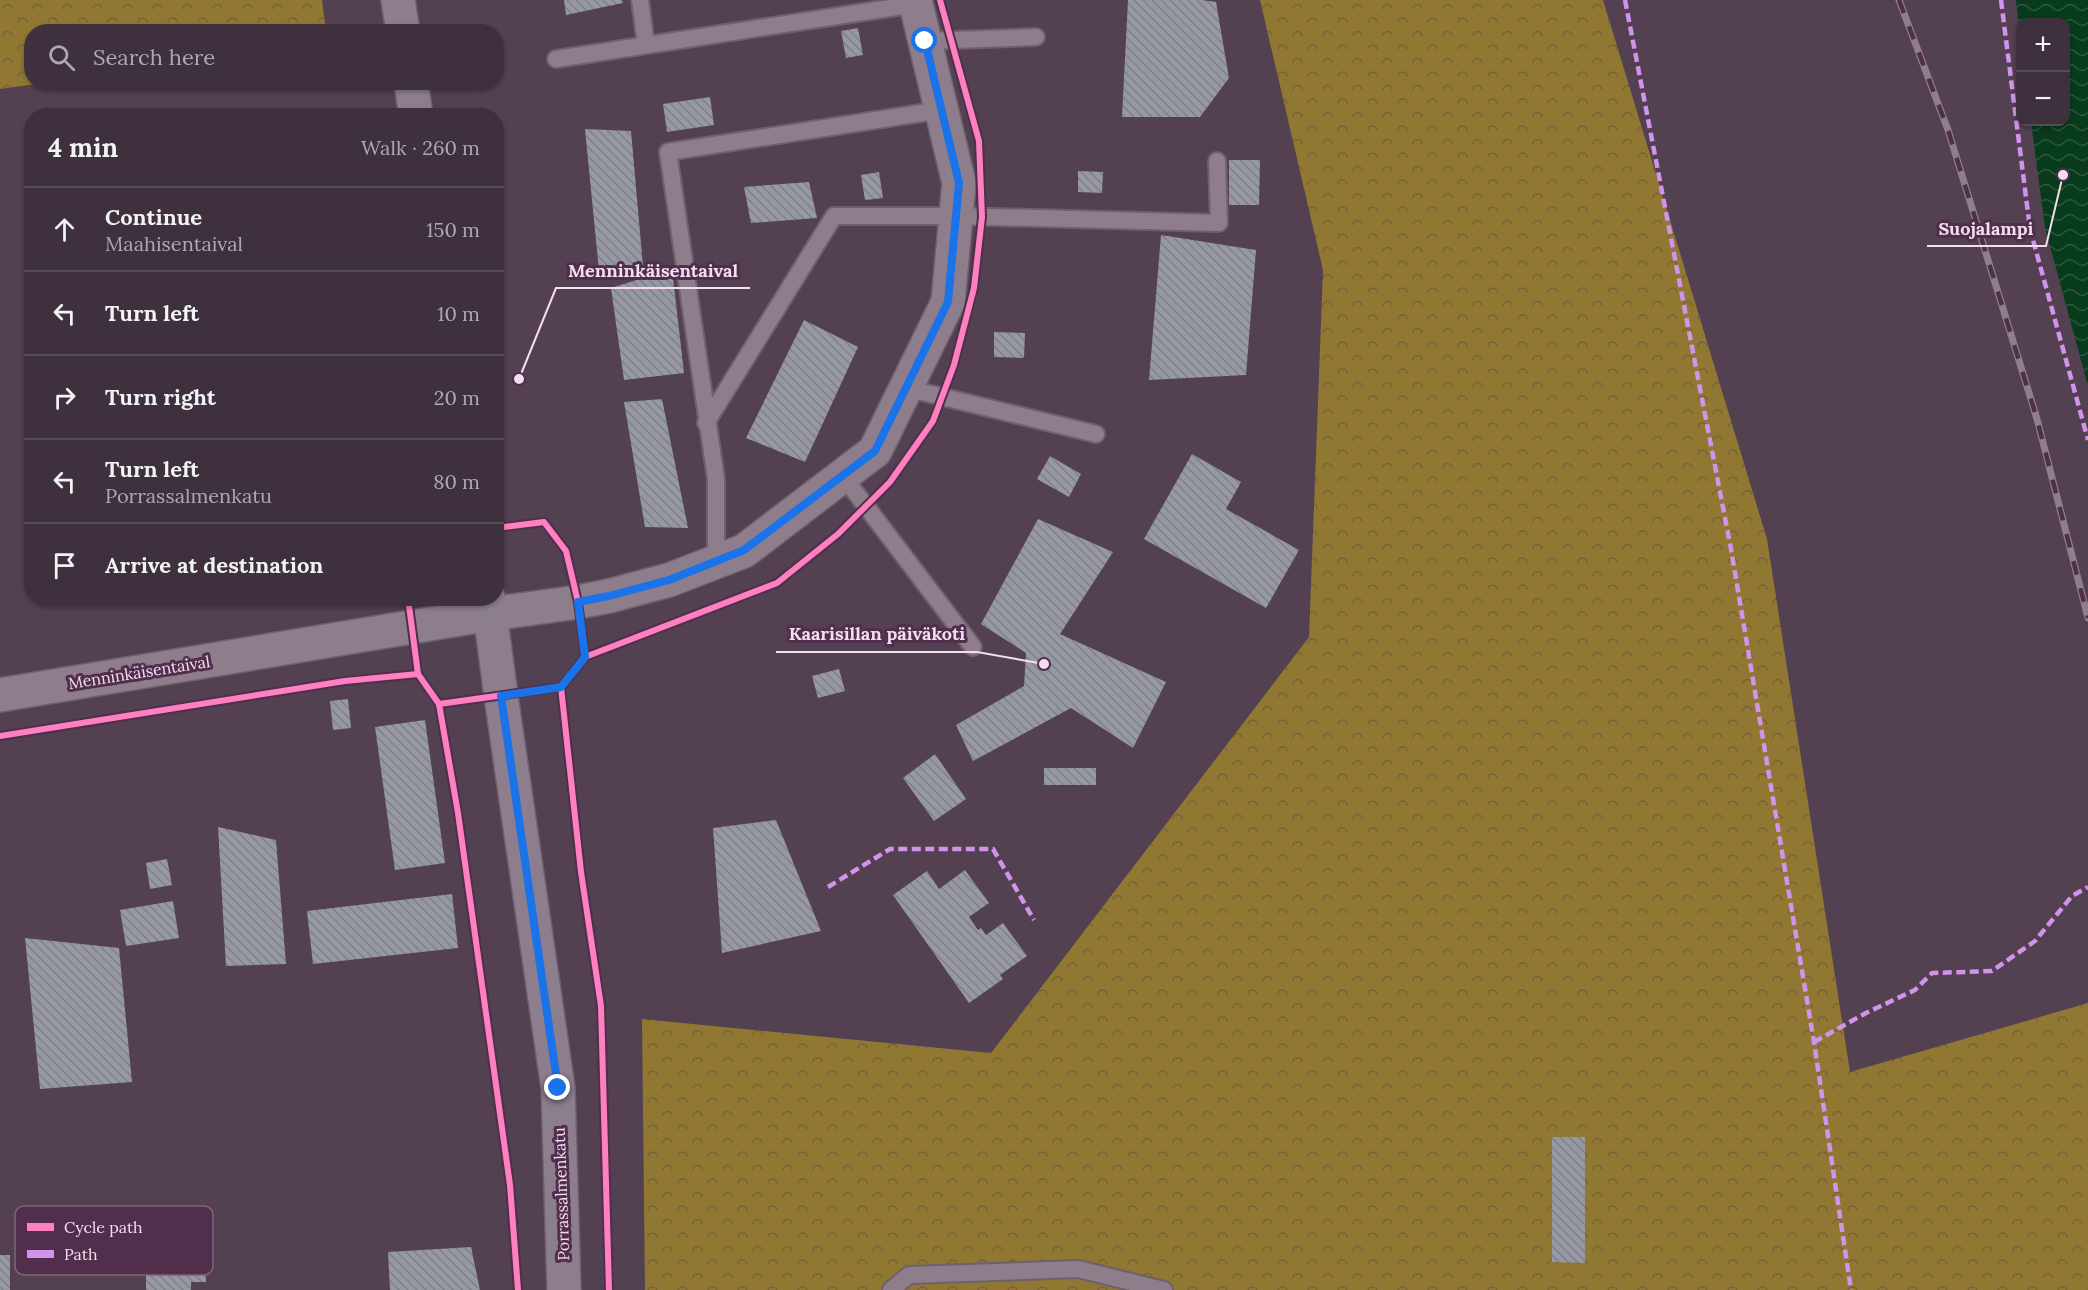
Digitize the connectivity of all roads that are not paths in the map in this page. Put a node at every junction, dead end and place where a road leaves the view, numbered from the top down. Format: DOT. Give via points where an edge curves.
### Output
graph roads {
  1 [pos="398,0"];
  2 [pos="640,0"];
  3 [pos="916,2"];
  4 [pos="842,8"];
  5 [pos="402,24"];
  6 [pos="1036,37"];
  7 [pos="925,41"];
  8 [pos="646,45"];
  9 [pos="556,59"];
  10 [pos="412,90"];
  11 [pos="415,108"];
  12 [pos="942,110"];
  13 [pos="1217,161"];
  14 [pos="956,216"];
  15 [pos="906,388"];
  16 [pos="706,423"];
  17 [pos="1096,434"];
  18 [pos="843,476"];
  19 [pos="716,562"];
  20 [pos="504,605"];
  21 [pos="489,606"];
  22 [pos="973,647"];
  23 [pos="0,695"];
  24 [pos="564,1290"];
  25 [pos="891,1290"];
  26 [pos="1164,1290"];
  1 -- 5 [label="street"];
  2 -- 8 [label="lane"];
  3 -- 4 [label="lane"];
  3 -- 7 [label="street, Menninkäisentaival"];
  4 -- 8 [label="lane"];
  6 -- 7 [label="lane"];
  7 -- 12 [label="street, Menninkäisentaival"];
  8 -- 9 [label="lane"];
  10 -- 11 [label="street"];
  12 -- 14 [label="street, Menninkäisentaival" via="959,183"];
  12 -- 16 [label="lane" via="669,152"];
  13 -- 14 [label="lane" via="1219,223"];
  14 -- 15 [label="street, Menninkäisentaival" via="948,302"];
  14 -- 16 [label="lane" via="834,216"];
  15 -- 17 [label="lane"];
  15 -- 18 [label="street, Menninkäisentaival" via="875,451"];
  16 -- 19 [label="lane" via="716,479"];
  18 -- 19 [label="street, Menninkäisentaival" via="744,550"];
  18 -- 22 [label="lane"];
  19 -- 20 [label="street, Menninkäisentaival" via="609,596"];
  21 -- 23 [label="street, Menninkäisentaival"];
  21 -- 24 [label="street, Porrassalmenkatu" via="558,1088"];
  25 -- 26 [label="lane" via="909,1275 1078,1269"];
}
